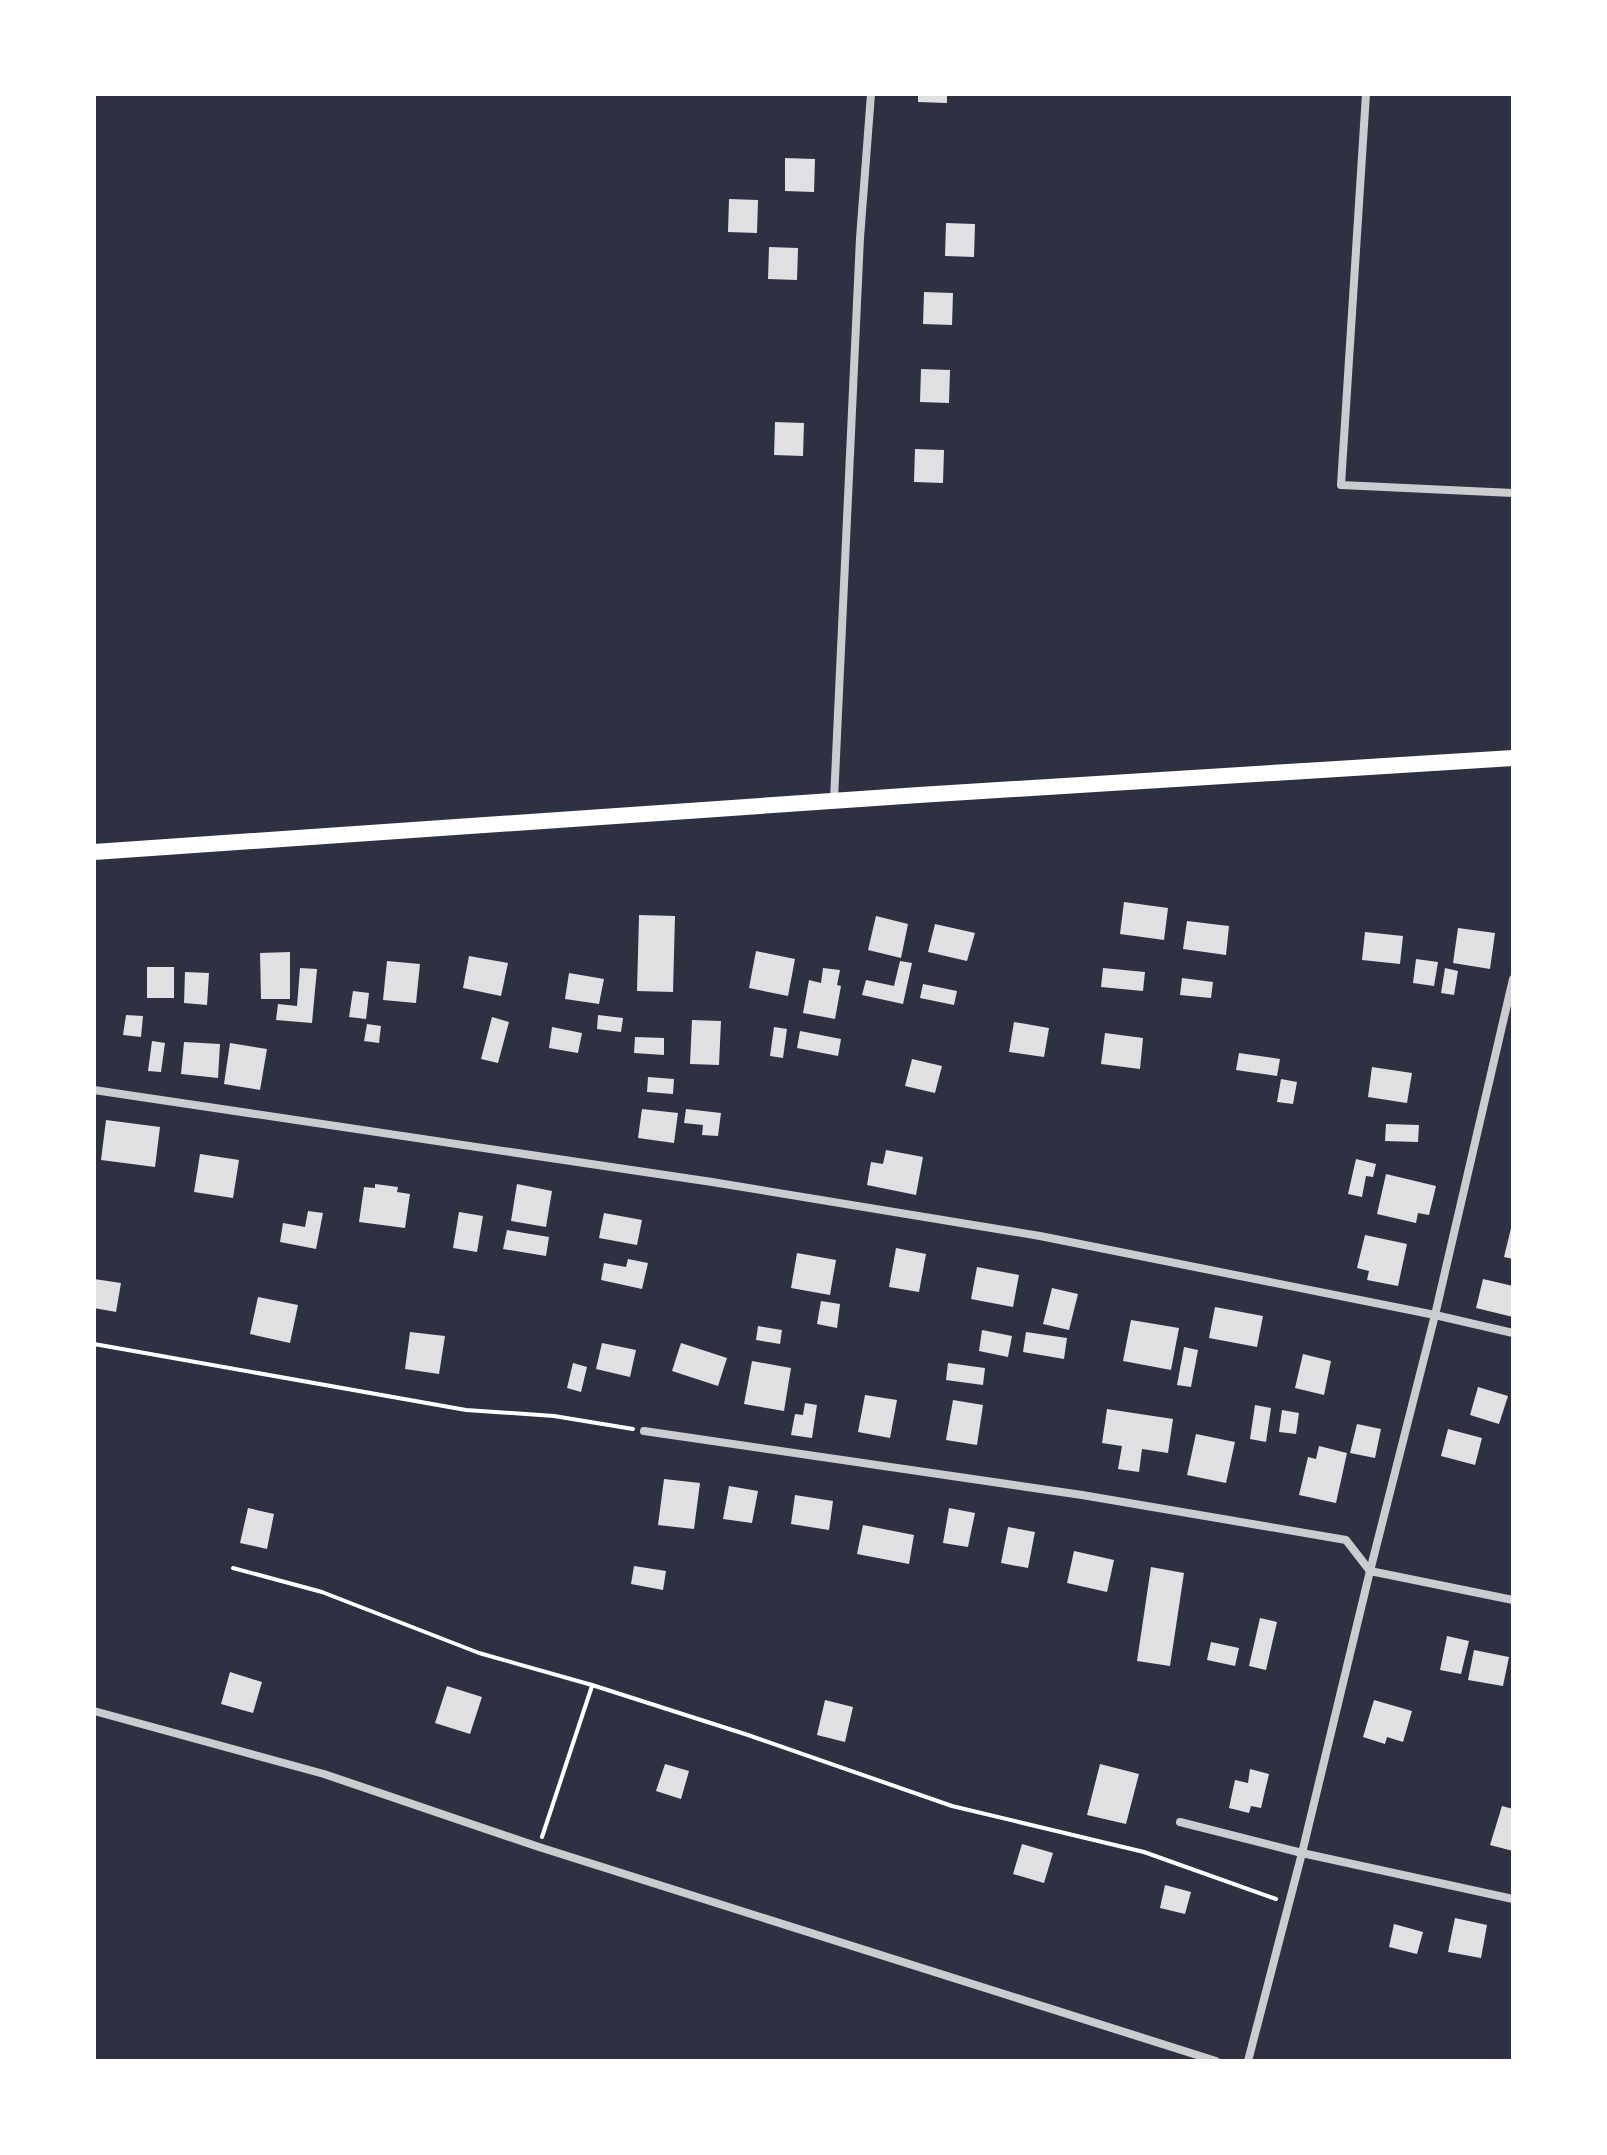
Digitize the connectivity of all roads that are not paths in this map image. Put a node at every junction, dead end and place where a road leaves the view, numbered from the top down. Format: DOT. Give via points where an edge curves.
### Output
graph roads {
  1 [pos="871,94"];
  2 [pos="1366,94"];
  3 [pos="1513,493"];
  4 [pos="1513,758"];
  5 [pos="833,801"];
  6 [pos="94,852"];
  7 [pos="1513,979"];
  8 [pos="94,1090"];
  9 [pos="1435,1315"];
  10 [pos="1513,1333"];
  11 [pos="644,1431"];
  12 [pos="1370,1571"];
  13 [pos="1513,1600"];
  14 [pos="94,1711"];
  15 [pos="1180,1822"];
  16 [pos="1302,1853"];
  17 [pos="1513,1899"];
  18 [pos="1216,2061"];
  19 [pos="1248,2061"];
  1 -- 5 [label="street"];
  2 -- 3 [label="street" via="1341,485"];
  4 -- 5 [label="highway"];
  5 -- 6 [label="highway"];
  7 -- 9 [label="street"];
  8 -- 9 [label="street" via="1040,1236"];
  9 -- 10 [label="street"];
  9 -- 12 [label="street"];
  11 -- 12 [label="street" via="1346,1540"];
  12 -- 13 [label="street"];
  12 -- 16 [label="street"];
  14 -- 18 [label="street" via="324,1774"];
  15 -- 16 [label="street"];
  16 -- 17 [label="street"];
  16 -- 19 [label="street"];
}
